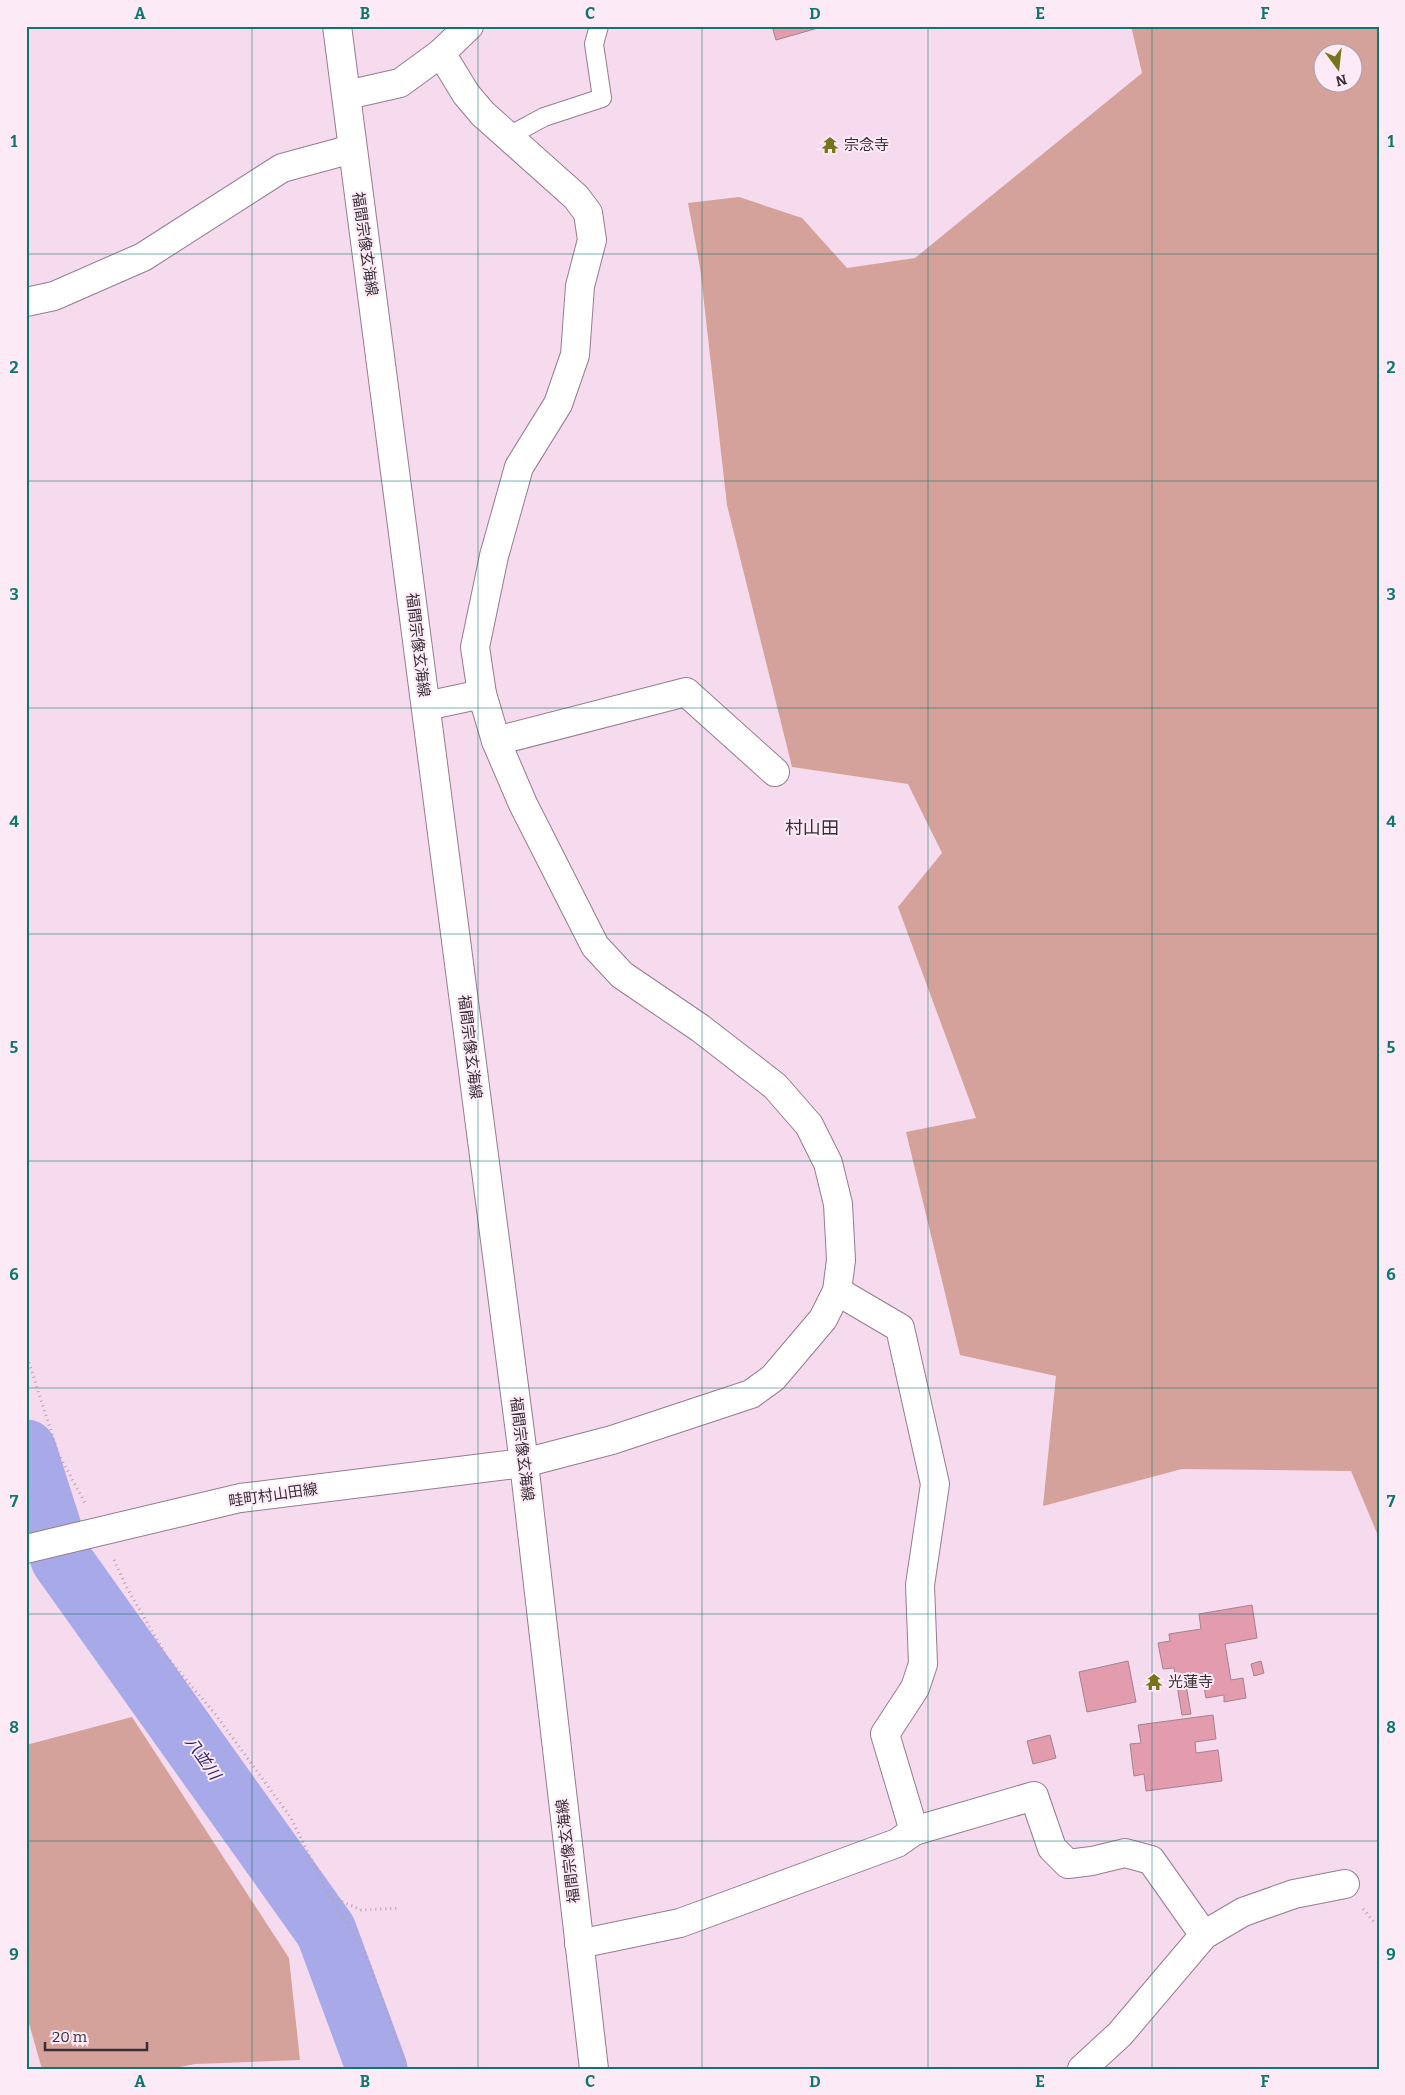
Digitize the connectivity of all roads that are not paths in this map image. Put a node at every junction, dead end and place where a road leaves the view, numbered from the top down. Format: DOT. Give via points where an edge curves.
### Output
graph roads {
  1 [pos="337,26"];
  2 [pos="469,26"];
  3 [pos="599,26"];
  4 [pos="441,53"];
  5 [pos="347,96"];
  6 [pos="507,137"];
  7 [pos="352,148"];
  8 [pos="26,302"];
  9 [pos="482,694"];
  10 [pos="426,706"];
  11 [pos="496,741"];
  12 [pos="775,772"];
  13 [pos="837,1291"];
  14 [pos="524,1463"];
  15 [pos="32,1548"];
  16 [pos="914,1831"];
  17 [pos="1345,1884"];
  18 [pos="1204,1936"];
  19 [pos="579,1944"];
  20 [pos="594,2069"];
  21 [pos="1082,2069"];
  1 -- 5 [label="street, 福間宗像玄海線"];
  2 -- 4 [label="street"];
  3 -- 6 [label="lane" via="594,44 602,98 544,117"];
  4 -- 5 [label="street" via="400,83"];
  4 -- 6 [label="street, 畦町村山田線" via="466,94"];
  5 -- 7 [label="street, 福間宗像玄海線"];
  6 -- 9 [label="street, 畦町村山田線" via="576,197 588,213 592,240 580,286 575,355 558,404 519,467 494,556 475,647"];
  7 -- 8 [label="street" via="282,168 143,257 54,296"];
  7 -- 10 [label="street, 福間宗像玄海線"];
  9 -- 10 [label="street"];
  9 -- 11 [label="street, 畦町村山田線"];
  10 -- 14 [label="street, 福間宗像玄海線"];
  11 -- 12 [label="street" via="686,692"];
  11 -- 13 [label="street, 畦町村山田線" via="523,804 596,946 622,976 700,1028 775,1086 809,1125 828,1163 838,1204 841,1260"];
  13 -- 14 [label="street, 畦町村山田線" via="823,1319 773,1378 751,1394 612,1440"];
  13 -- 16 [label="street" via="900,1328 935,1484 920,1586 923,1664 915,1688 885,1734"];
  14 -- 15 [label="street, 畦町村山田線" via="240,1498"];
  14 -- 19 [label="street, 福間宗像玄海線"];
  16 -- 18 [label="street" via="1034,1796 1052,1848 1068,1864 1125,1853 1151,1860"];
  16 -- 19 [label="street" via="897,1843 680,1923"];
  17 -- 18 [label="street" via="1294,1894 1242,1912"];
  18 -- 21 [label="street" via="1120,2034"];
  19 -- 20 [label="street, 福間宗像玄海線"];
}
